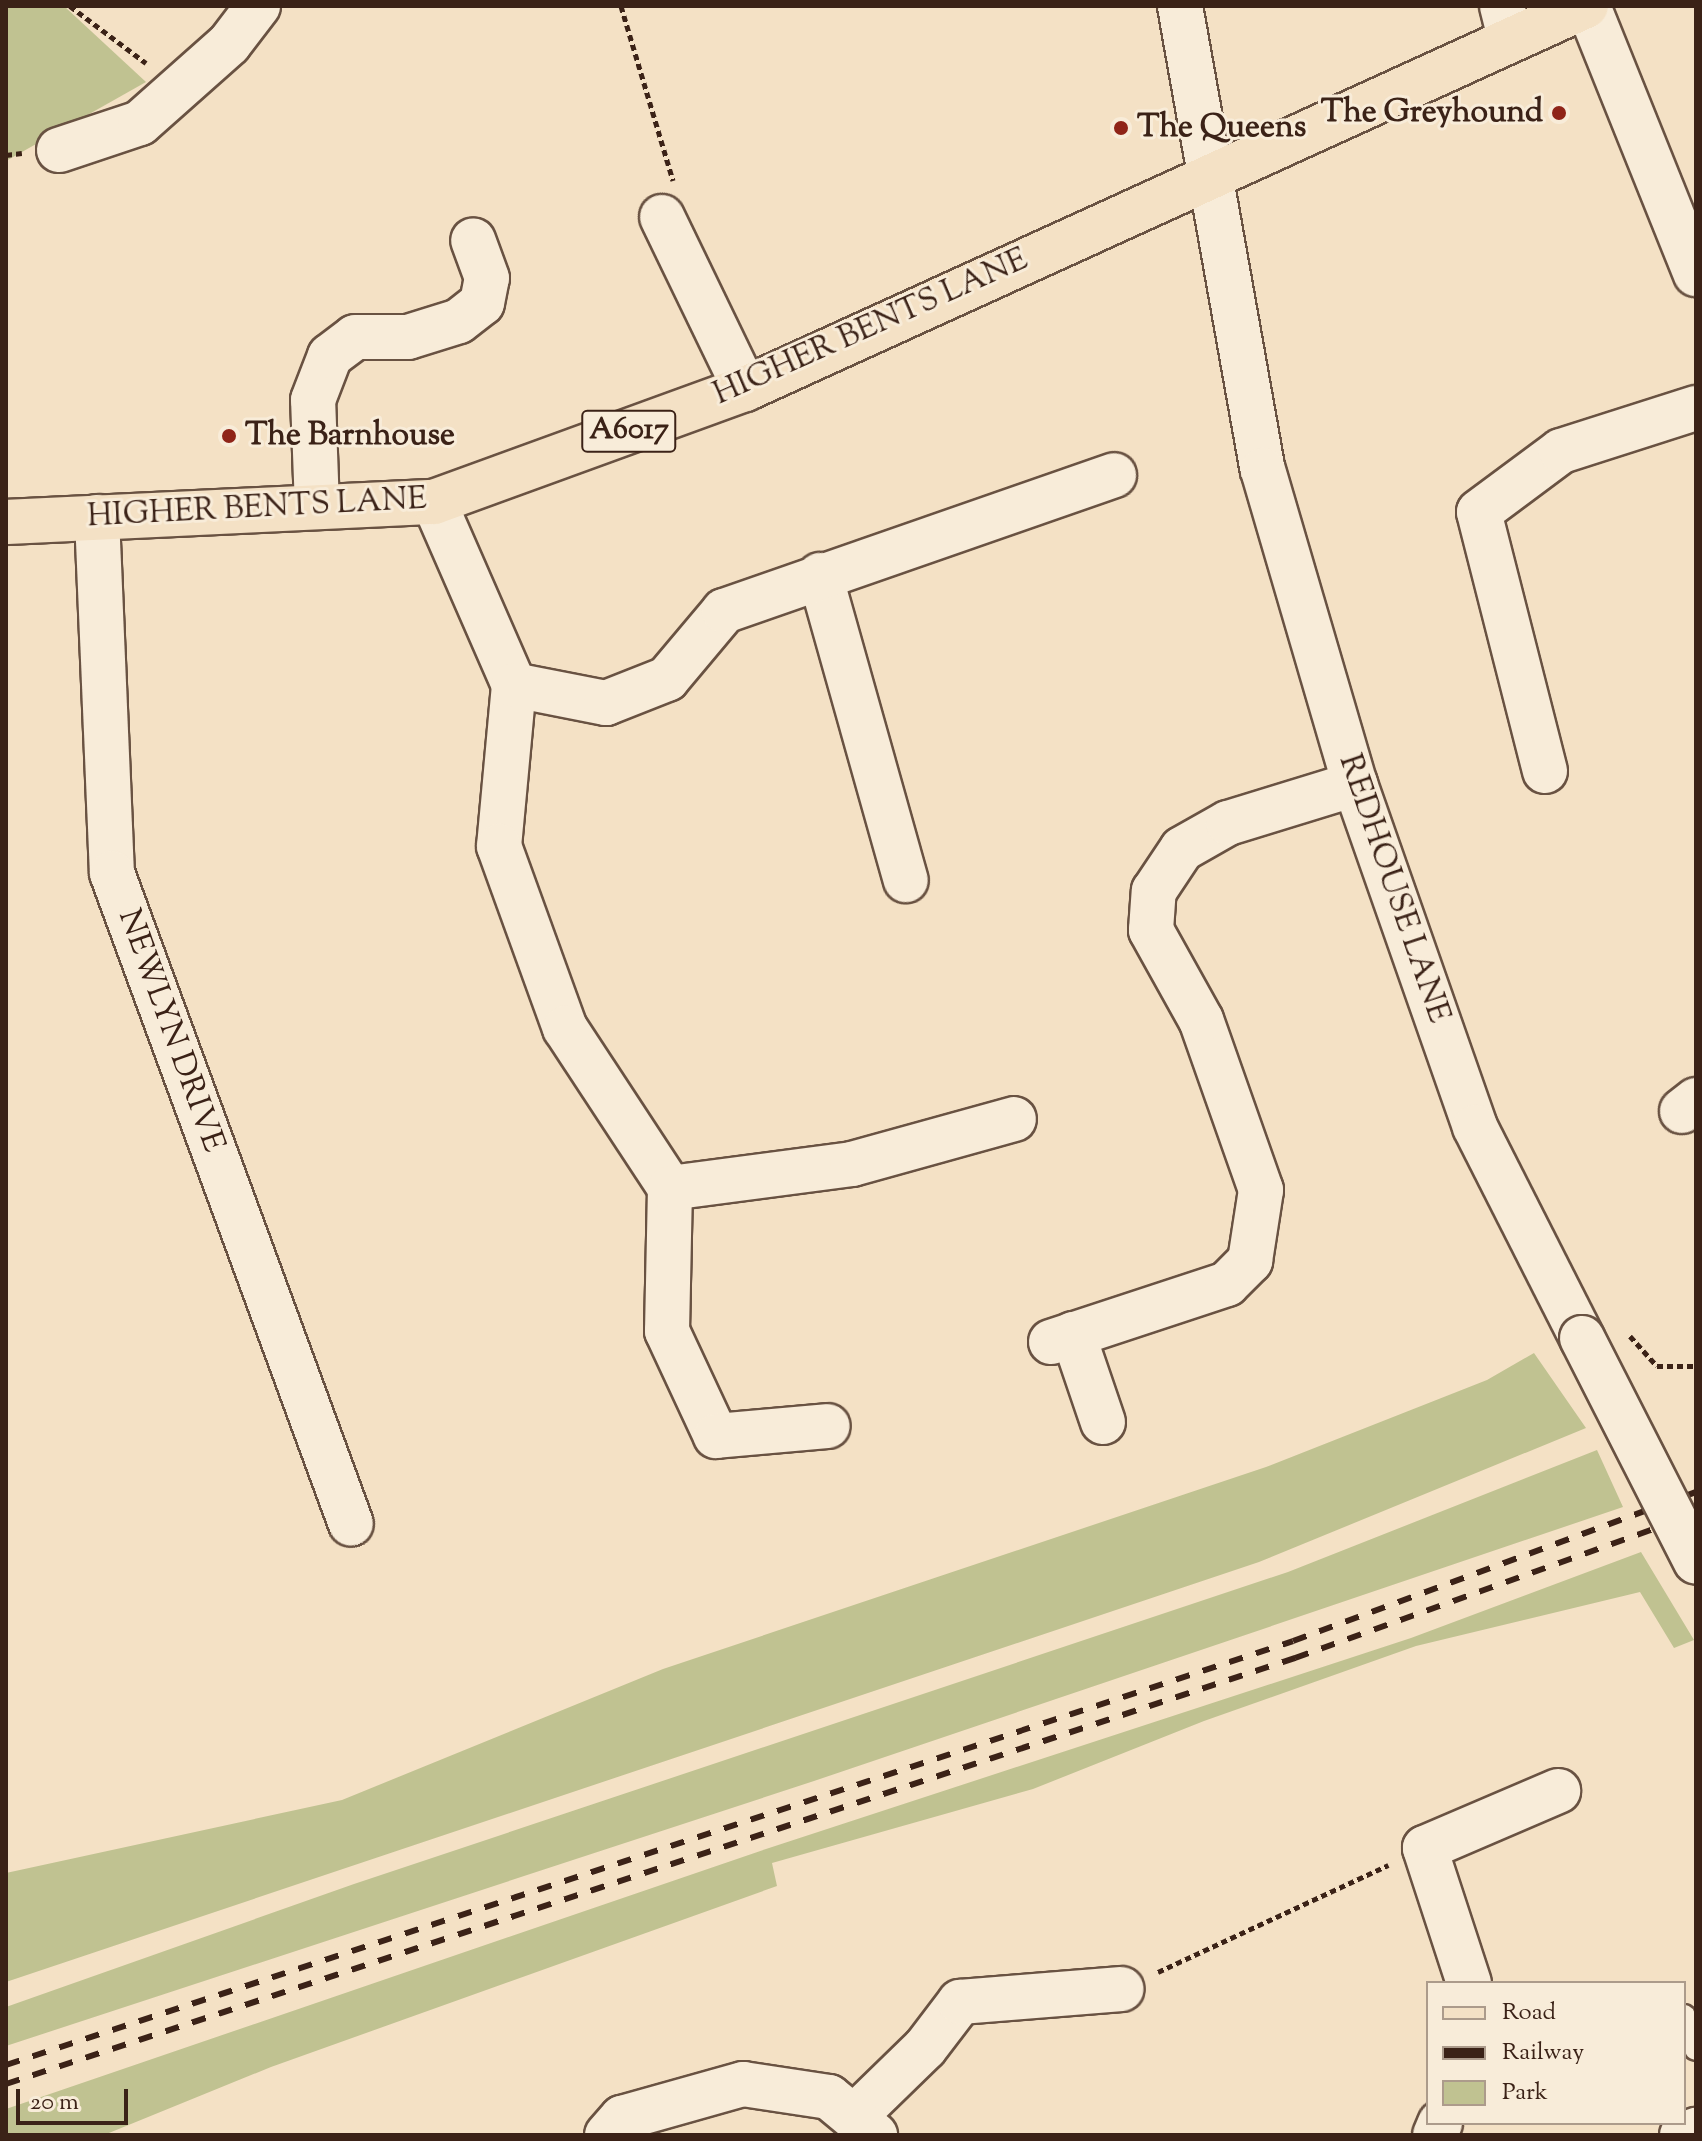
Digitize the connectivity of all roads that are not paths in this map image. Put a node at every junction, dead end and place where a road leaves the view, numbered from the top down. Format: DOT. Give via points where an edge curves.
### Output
graph roads {
  1 [pos="258,6"];
  2 [pos="1180,6"];
  3 [pos="1587,6"];
  4 [pos="1506,22"];
  5 [pos="59,150"];
  6 [pos="1209,173"];
  7 [pos="662,217"];
  8 [pos="473,240"];
  9 [pos="1696,274"];
  10 [pos="745,389"];
  11 [pos="1696,408"];
  12 [pos="1114,475"];
  13 [pos="434,502"];
  14 [pos="317,507"];
  15 [pos="97,517"];
  16 [pos="6,522"];
  17 [pos="820,575"];
  18 [pos="514,685"];
  19 [pos="1545,771"];
  20 [pos="1355,784"];
  21 [pos="906,880"];
  22 [pos="1014,1119"];
  23 [pos="670,1188"];
  24 [pos="1103,1422"];
  25 [pos="828,1426"];
  26 [pos="351,1524"];
  27 [pos="1696,1562"];
  28 [pos="1558,1791"];
  29 [pos="1468,1981"];
  30 [pos="1121,1989"];
  31 [pos="1686,2022"];
  32 [pos="1696,2049"];
  33 [pos="866,2125"];
  34 [pos="1696,2130"];
  35 [pos="607,2135"];
  36 [pos="1682,2135"];
  1 -- 5 [label="street" via="229,44 140,123"];
  2 -- 6 [label="street, REDHOUSE LANE"];
  3 -- 4 [label="main road, A6017"];
  3 -- 9 [label="street"];
  4 -- 6 [label="main road, A6017"];
  6 -- 10 [label="main road, HIGHER BENTS LANE / A6017"];
  6 -- 20 [label="street, REDHOUSE LANE" via="1263,470"];
  7 -- 10 [label="street"];
  8 -- 14 [label="street" via="487,278 482,303 459,321 408,337 355,337 330,356 313,400"];
  10 -- 13 [label="main road, HIGHER BENTS LANE / A6017"];
  11 -- 19 [label="street" via="1561,451 1479,512"];
  12 -- 17 [label="street"];
  13 -- 14 [label="main road, HIGHER BENTS LANE / A6017"];
  13 -- 18 [label="street"];
  14 -- 15 [label="main road, HIGHER BENTS LANE / A6017"];
  15 -- 16 [label="main road, HIGHER BENTS LANE / A6017"];
  15 -- 26 [label="street, NEWLYN DRIVE" via="112,873"];
  17 -- 18 [label="street" via="724,611 667,679 606,703"];
  17 -- 21 [label="street"];
  18 -- 23 [label="street" via="499,846 565,1028"];
  20 -- 24 [label="street" via="1228,823 1182,849 1154,891 1151,930 1201,1020 1227,1087 1261,1190 1258,1229 1250,1261 1227,1284 1062,1338"];
  20 -- 27 [label="street, REDHOUSE LANE, bridge" via="1475,1127"];
  22 -- 23 [label="street" via="852,1164"];
  23 -- 25 [label="street" via="667,1331 716,1436"];
  28 -- 29 [label="street" via="1425,1848"];
  30 -- 33 [label="street" via="960,2002"];
  31 -- 32 [label="lane"];
  33 -- 35 [label="street" via="829,2097 743,2084 622,2118"];
  34 -- 36 [label="street"];
}
